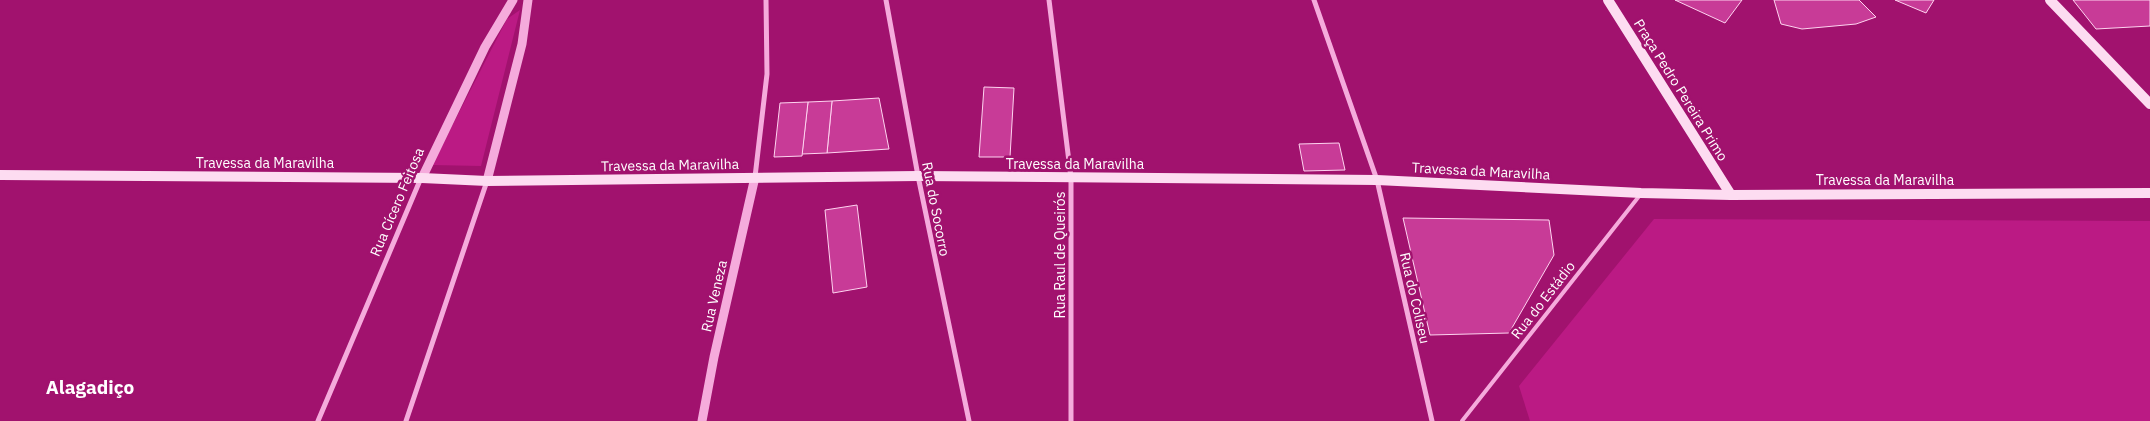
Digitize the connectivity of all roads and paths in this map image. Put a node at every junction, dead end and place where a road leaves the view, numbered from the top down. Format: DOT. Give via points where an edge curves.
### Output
graph roads {
  1 [pos="513,0"];
  2 [pos="528,0"];
  3 [pos="766,0"];
  4 [pos="886,0"];
  5 [pos="1049,0"];
  6 [pos="1314,0"];
  7 [pos="1608,0"];
  8 [pos="2050,0"];
  9 [pos="2150,104"];
  10 [pos="0,175"];
  11 [pos="918,176"];
  12 [pos="755,177"];
  13 [pos="422,178"];
  14 [pos="1071,178"];
  15 [pos="1377,180"];
  16 [pos="487,181"];
  17 [pos="1641,193"];
  18 [pos="2150,193"];
  19 [pos="1731,195"];
  20 [pos="318,421"];
  21 [pos="406,421"];
  22 [pos="702,421"];
  23 [pos="969,421"];
  24 [pos="1071,421"];
  25 [pos="1432,421"];
  26 [pos="1462,421"];
  1 -- 13 [label="street, Rua Cícero Feitosa" via="485,47"];
  2 -- 16 [label="street" via="522,44"];
  3 -- 12 [label="street" via="767,74"];
  4 -- 11 [label="street, Rua do Socorro"];
  5 -- 14 [label="street, Rua Raul de Queirós"];
  6 -- 15 [label="street, Rua do Coliseu"];
  7 -- 19 [label="main road, Praça Pedro Pereira Primo"];
  8 -- 9 [label="main road"];
  10 -- 13 [label="main road, Travessa da Maravilha"];
  11 -- 12 [label="main road, Travessa da Maravilha"];
  11 -- 14 [label="main road, Travessa da Maravilha"];
  11 -- 23 [label="street, Rua do Socorro"];
  12 -- 16 [label="main road, Travessa da Maravilha"];
  12 -- 22 [label="street, Rua Veneza"];
  13 -- 16 [label="main road, Travessa da Maravilha"];
  13 -- 20 [label="street, Rua Cícero Feitosa"];
  14 -- 15 [label="main road, Travessa da Maravilha"];
  14 -- 24 [label="street, Rua Raul de Queirós"];
  15 -- 17 [label="main road, Travessa da Maravilha"];
  15 -- 25 [label="street, Rua do Coliseu"];
  16 -- 21 [label="street"];
  17 -- 19 [label="main road, Travessa da Maravilha"];
  17 -- 26 [label="lane, Rua do Estádio"];
  18 -- 19 [label="main road, Travessa da Maravilha"];
}
